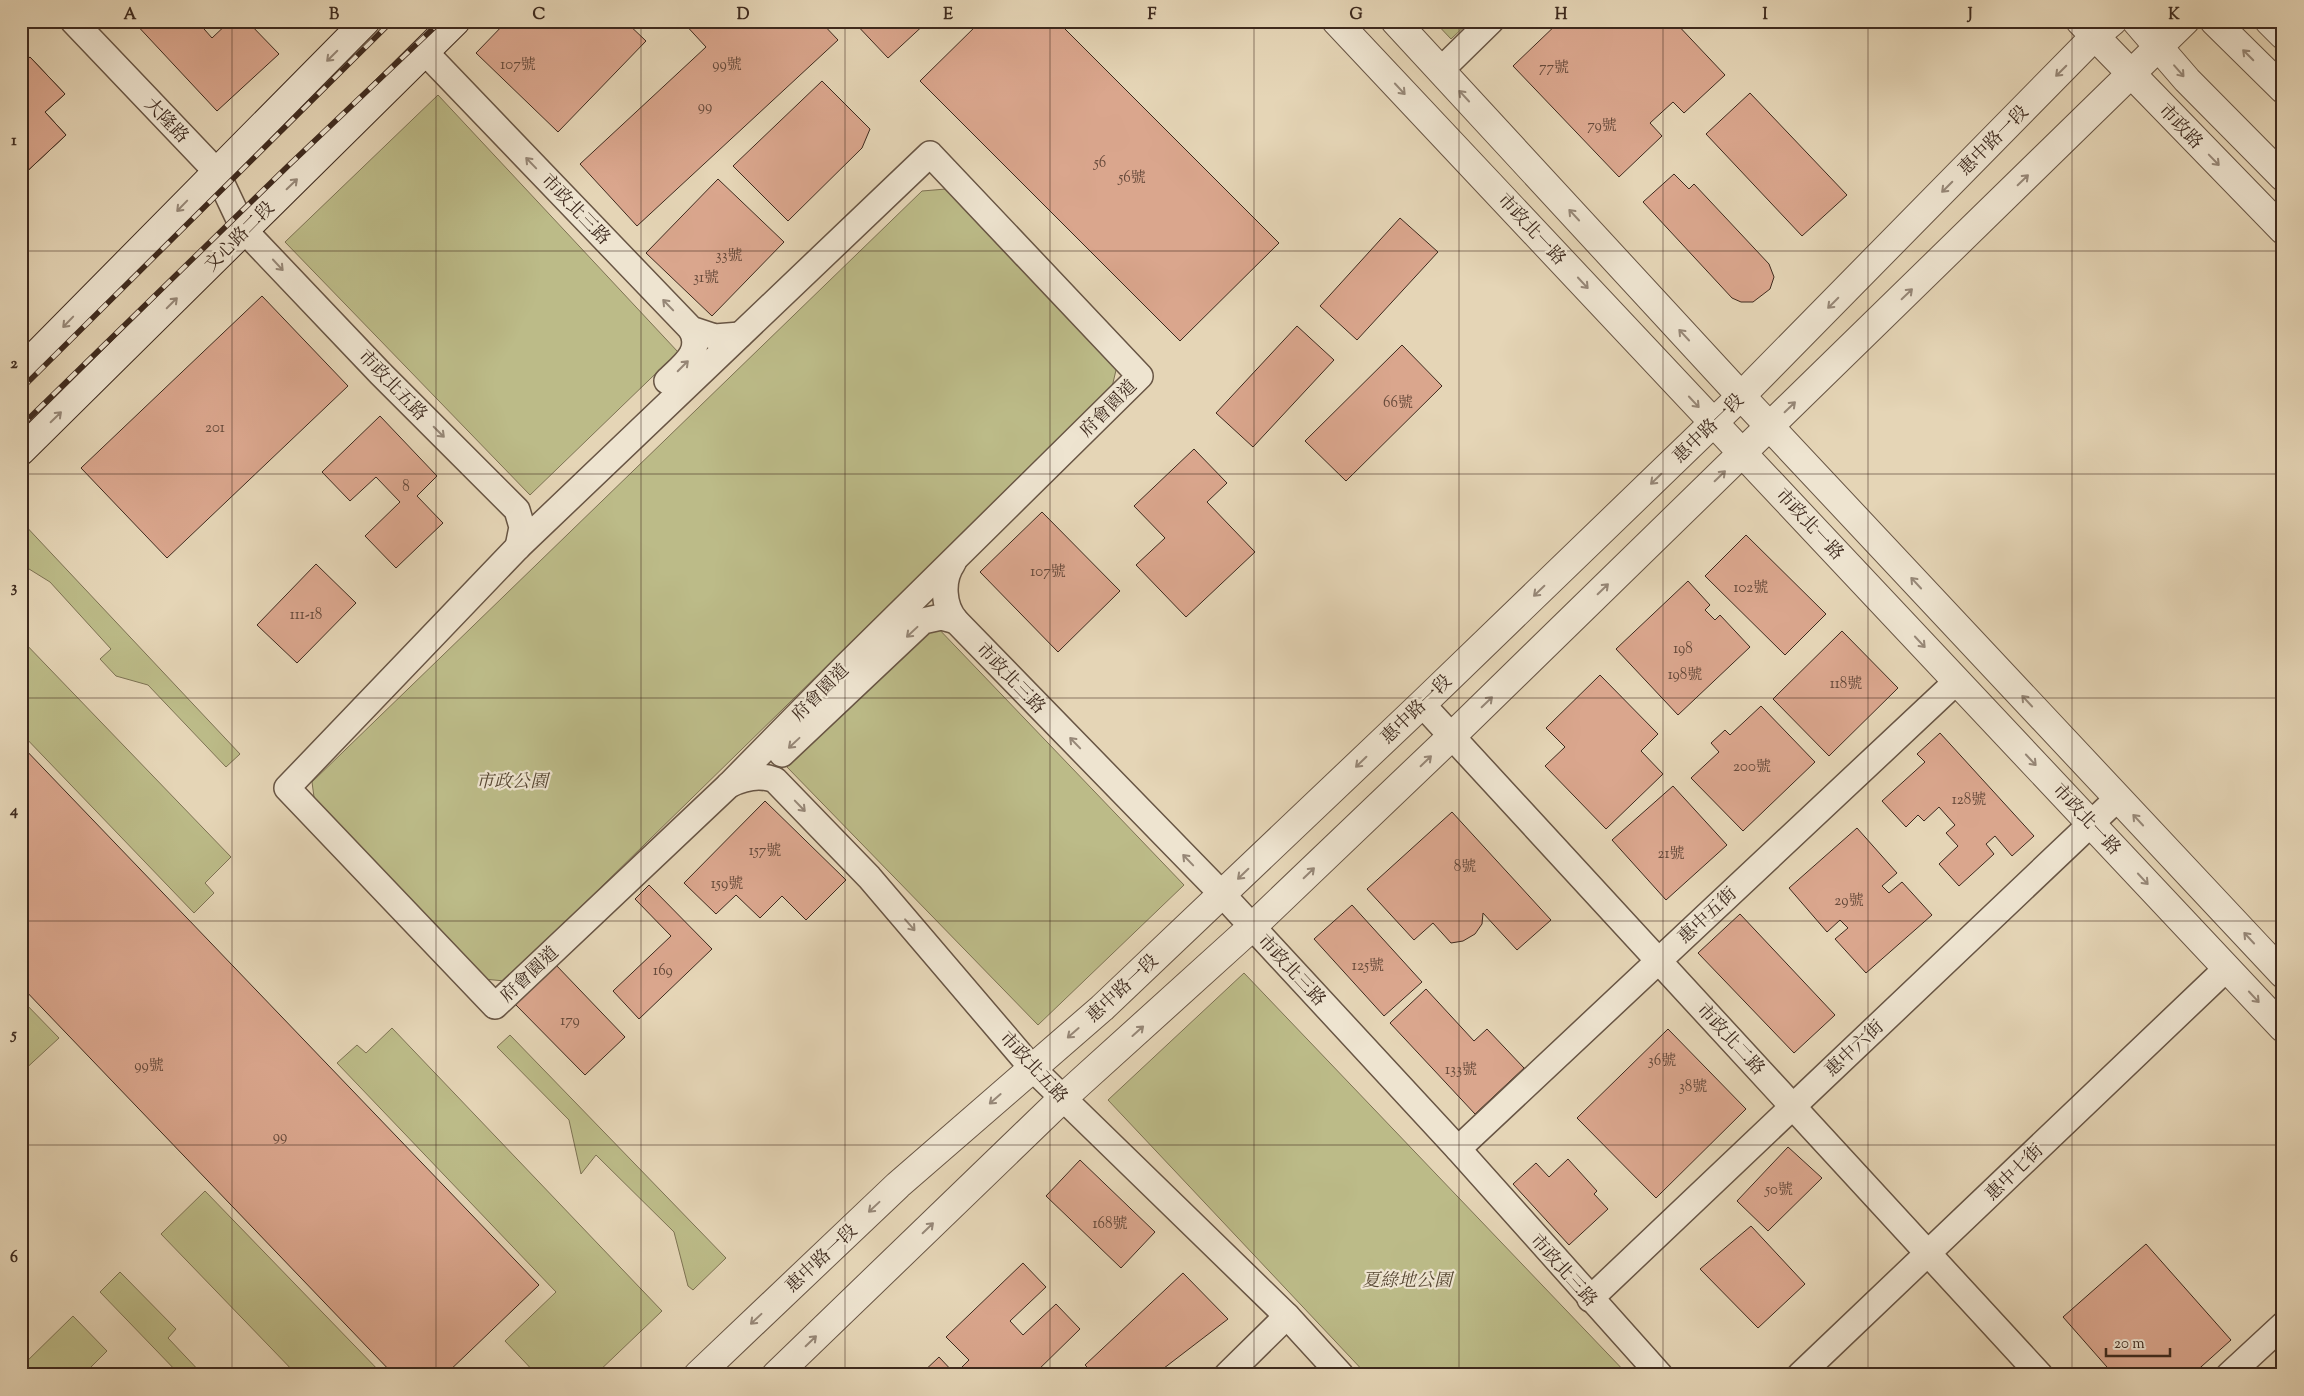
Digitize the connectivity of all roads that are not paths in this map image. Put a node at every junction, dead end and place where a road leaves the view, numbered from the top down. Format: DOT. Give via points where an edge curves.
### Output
graph roads {
  1 [pos="73,21"];
  2 [pos="366,21"];
  3 [pos="456,21"];
  4 [pos="1336,21"];
  5 [pos="1395,21"];
  6 [pos="1491,21"];
  7 [pos="2136,21"];
  8 [pos="2186,21"];
  9 [pos="2214,21"];
  10 [pos="2269,21"];
  11 [pos="2096,26"];
  12 [pos="2283,35"];
  13 [pos="2159,47"];
  14 [pos="425,52"];
  15 [pos="1441,70"];
  16 [pos="2132,75"];
  17 [pos="2283,89"];
  18 [pos="216,171"];
  19 [pos="2283,177"];
  20 [pos="244,230"];
  21 [pos="2283,230"];
  22 [pos="691,329"];
  23 [pos="740,335"];
  24 [pos="21,370"];
  25 [pos="1741,396"];
  26 [pos="1714,422"];
  27 [pos="1770,427"];
  28 [pos="624,434"];
  29 [pos="21,451"];
  30 [pos="1743,453"];
  31 [pos="517,510"];
  32 [pos="518,547"];
  33 [pos="952,563"];
  34 [pos="956,621"];
  35 [pos="853,674"];
  36 [pos="1957,681"];
  37 [pos="1422,704"];
  38 [pos="1452,736"];
  39 [pos="775,780"];
  40 [pos="729,785"];
  41 [pos="2118,798"];
  42 [pos="2091,823"];
  43 [pos="1222,894"];
  44 [pos="1252,927"];
  45 [pos="1659,960"];
  46 [pos="2227,968"];
  47 [pos="2283,974"];
  48 [pos="2283,1028"];
  49 [pos="1032,1068"];
  50 [pos="1063,1098"];
  51 [pos="1793,1106"];
  52 [pos="1458,1149"];
  53 [pos="1928,1253"];
  54 [pos="1590,1299"];
  55 [pos="1287,1316"];
  56 [pos="2283,1325"];
  57 [pos="698,1375"];
  58 [pos="776,1375"];
  59 [pos="1227,1375"];
  60 [pos="1341,1375"];
  61 [pos="1660,1375"];
  62 [pos="1800,1375"];
  63 [pos="2040,1375"];
  64 [pos="2229,1375"];
  1 -- 18 [label="street, 大隆路"];
  2 -- 18 [label="street, one-way"];
  3 -- 14 [label="street, 文心路二段"];
  4 -- 26 [label="street, 市政北一路, one-way"];
  5 -- 15 [label="street, 市政北一路"];
  6 -- 15 [label="street"];
  7 -- 13 [label="street, 市政路"];
  8 -- 13 [label="street"];
  17 -- 9 [label="street, one-way"];
  10 -- 12 [label="street"];
  11 -- 16 [label="street, 市政路"];
  11 -- 25 [label="street, 惠中路一段, one-way"];
  13 -- 16 [label="street"];
  13 -- 19 [label="street, 市政路, one-way" via="2187,80"];
  20 -- 14 [label="street, 文心路二段, one-way"];
  22 -- 14 [label="street, 市政北三路, one-way"];
  25 -- 15 [label="street, 市政北一路, one-way"];
  16 -- 21 [label="street, 市政路, one-way"];
  27 -- 16 [label="street, one-way"];
  18 -- 20 [label="street, 大隆路"];
  18 -- 24 [label="street, one-way"];
  29 -- 20 [label="street, 文心路二段, one-way"];
  20 -- 31 [label="street, 市政北五路, one-way"];
  22 -- 23 [label="street, 市政北三路" via="715,337"];
  28 -- 22 [label="street, one-way" via="691,358 696,343"];
  23 -- 28 [label="street, 府會園道"];
  23 -- 33 [label="street, 府會園道" via="930,154 1140,376"];
  25 -- 26 [label="street, 惠中路一段"];
  25 -- 27 [label="street, 市政北一路"];
  26 -- 30 [label="street, 市政北一路"];
  26 -- 37 [label="street, 惠中路一段, one-way"];
  27 -- 30 [label="street"];
  41 -- 27 [label="street, 市政北一路, one-way"];
  28 -- 31 [label="street" via="543,504 531,510"];
  28 -- 32 [label="street, 府會園道"];
  30 -- 36 [label="street, 市政北一路, one-way"];
  38 -- 30 [label="street, one-way"];
  31 -- 32 [label="street" via="522,527"];
  32 -- 40 [label="street, 府會園道" via="287,788 495,1006"];
  33 -- 34 [label="street, 市政北三路" via="946,592 948,609"];
  33 -- 35 [label="street, 府會園道"];
  34 -- 35 [label="street, one-way" via="938,617 923,621"];
  43 -- 34 [label="street, 市政北三路, one-way"];
  35 -- 39 [label="street, one-way" via="773,762"];
  35 -- 40 [label="street, 府會園道"];
  36 -- 42 [label="street, 市政北一路, one-way"];
  36 -- 45 [label="street, 惠中五街"];
  37 -- 38 [label="street, 市政北二路"];
  37 -- 43 [label="street, 惠中路一段, one-way"];
  44 -- 38 [label="street, one-way"];
  38 -- 45 [label="street, 市政北二路"];
  39 -- 40 [label="street" via="754,777"];
  39 -- 49 [label="street, 市政北五路, one-way" via="869,877"];
  41 -- 42 [label="street, 惠中六街"];
  47 -- 41 [label="street, 市政北一路, one-way"];
  42 -- 46 [label="street, 市政北一路, one-way"];
  42 -- 51 [label="street, 惠中六街"];
  43 -- 44 [label="street, 市政北三路"];
  43 -- 49 [label="street, 惠中路一段, one-way" via="1102,1008"];
  50 -- 44 [label="street, one-way"];
  44 -- 52 [label="street, 市政北三路"];
  45 -- 51 [label="street, 市政北二路"];
  45 -- 52 [label="street, 惠中五街"];
  46 -- 48 [label="street, 市政北一路, one-way"];
  46 -- 53 [label="street, 惠中七街"];
  49 -- 50 [label="street, 市政北五路"];
  49 -- 57 [label="street, 惠中路一段, one-way" via="898,1185"];
  50 -- 55 [label="street, 市政北五路"];
  58 -- 50 [label="street, one-way"];
  51 -- 53 [label="street, 市政北二路"];
  51 -- 54 [label="street, 惠中六街"];
  52 -- 54 [label="street, 市政北三路"];
  53 -- 62 [label="street, 惠中七街"];
  53 -- 63 [label="street, 市政北二路"];
  54 -- 61 [label="street, 市政北三路"];
  55 -- 59 [label="street"];
  55 -- 60 [label="street, 市政北五路"];
  56 -- 64 [label="street"];
}
